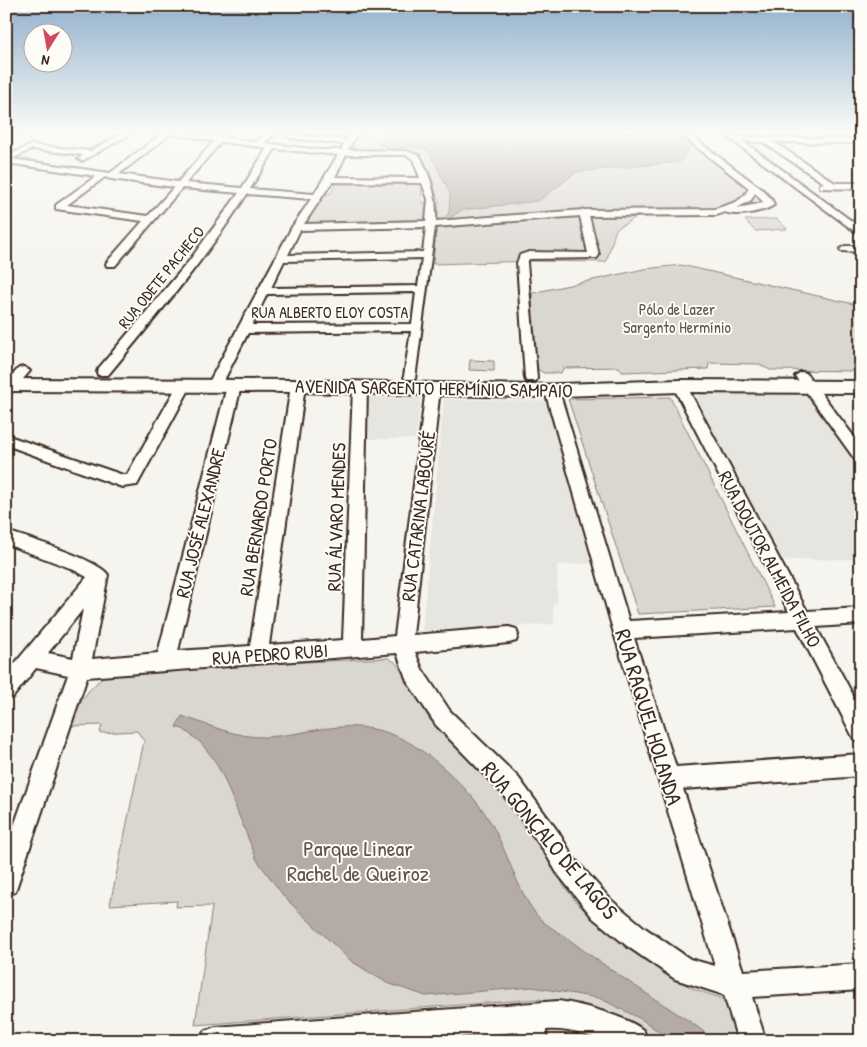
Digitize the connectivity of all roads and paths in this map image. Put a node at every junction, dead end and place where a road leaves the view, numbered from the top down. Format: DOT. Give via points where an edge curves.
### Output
graph roads {
  1 [pos="94,181"];
  2 [pos="145,181"];
  3 [pos="185,181"];
  4 [pos="253,181"];
  5 [pos="327,181"];
  6 [pos="420,181"];
  7 [pos="427,181"];
  8 [pos="746,181"];
  9 [pos="791,181"];
  10 [pos="826,181"];
  11 [pos="181,186"];
  12 [pos="798,186"];
  13 [pos="833,186"];
  14 [pos="861,186"];
  15 [pos="754,187"];
  16 [pos="246,191"];
  17 [pos="316,197"];
  18 [pos="716,212"];
  19 [pos="584,213"];
  20 [pos="151,219"];
  21 [pos="431,224"];
  22 [pos="297,227"];
  23 [pos="861,233"];
  24 [pos="861,248"];
  25 [pos="845,249"];
  26 [pos="426,255"];
  27 [pos="281,258"];
  28 [pos="111,264"];
  29 [pos="422,289"];
  30 [pos="262,291"];
  31 [pos="417,327"];
  32 [pos="243,328"];
  33 [pos="103,372"];
  34 [pos="410,376"];
  35 [pos="861,376"];
  36 [pos="531,378"];
  37 [pos="11,381"];
  38 [pos="805,381"];
  39 [pos="223,382"];
  40 [pos="184,386"];
  41 [pos="298,386"];
  42 [pos="360,386"];
  43 [pos="680,386"];
  44 [pos="861,387"];
  45 [pos="433,388"];
  46 [pos="552,390"];
  47 [pos="6,440"];
  48 [pos="861,457"];
  49 [pos="6,537"];
  50 [pos="99,575"];
  51 [pos="861,616"];
  52 [pos="801,620"];
  53 [pos="622,630"];
  54 [pos="509,635"];
  55 [pos="403,644"];
  56 [pos="352,648"];
  57 [pos="258,654"];
  58 [pos="32,658"];
  59 [pos="166,661"];
  60 [pos="80,669"];
  61 [pos="6,690"];
  62 [pos="861,732"];
  63 [pos="861,765"];
  64 [pos="669,779"];
  65 [pos="6,883"];
  66 [pos="861,977"];
  67 [pos="734,985"];
  68 [pos="532,1029"];
  69 [pos="215,1041"];
  70 [pos="634,1041"];
  71 [pos="752,1041"];
  1 -- 20 [label="street" via="59,207"];
  2 -- 11 [label="street"];
  3 -- 11 [label="street"];
  4 -- 16 [label="street, RUA ODETE PACHECO"];
  5 -- 17 [label="street"];
  6 -- 7 [label="street"];
  7 -- 21 [label="street" via="432,199"];
  8 -- 15 [label="street"];
  9 -- 12 [label="street"];
  10 -- 13 [label="street"];
  11 -- 16 [label="street"];
  11 -- 20 [label="street"];
  12 -- 13 [label="street"];
  12 -- 23 [label="street"];
  13 -- 14 [label="street"];
  15 -- 18 [label="street" via="748,198 739,204"];
  15 -- 18 [label="street" via="768,199 768,205 750,210"];
  16 -- 17 [label="street"];
  16 -- 33 [label="street, RUA ODETE PACHECO" via="180,280"];
  17 -- 22 [label="street"];
  18 -- 19 [label="street"];
  19 -- 21 [label="street"];
  19 -- 36 [label="street" via="593,256 529,255 522,263"];
  20 -- 28 [label="street"];
  21 -- 22 [label="street"];
  21 -- 26 [label="street"];
  22 -- 27 [label="street"];
  24 -- 25 [label="street"];
  26 -- 27 [label="street"];
  26 -- 29 [label="street"];
  27 -- 30 [label="street"];
  29 -- 30 [label="street"];
  29 -- 31 [label="street"];
  30 -- 32 [label="street"];
  31 -- 32 [label="street, RUA ALBERTO ELOY COSTA"];
  31 -- 34 [label="street"];
  32 -- 39 [label="street, RUA JOSÉ ALEXANDRE"];
  33 -- 37 [label="main road, AVENIDA SARGENTO HERMÍNIO SAMPAIO"];
  33 -- 39 [label="main road, AVENIDA SARGENTO HERMÍNIO SAMPAIO"];
  34 -- 36 [label="main road, AVENIDA SARGENTO HERMÍNIO SAMPAIO"];
  34 -- 39 [label="main road, AVENIDA SARGENTO HERMÍNIO SAMPAIO"];
  35 -- 38 [label="main road, AVENIDA SARGENTO HERMÍNIO SAMPAIO"];
  36 -- 38 [label="main road, AVENIDA SARGENTO HERMÍNIO SAMPAIO"];
  37 -- 40 [label="main road, AVENIDA SARGENTO HERMÍNIO SAMPAIO"];
  38 -- 43 [label="main road, AVENIDA SARGENTO HERMÍNIO SAMPAIO"];
  38 -- 44 [label="main road, AVENIDA SARGENTO HERMÍNIO SAMPAIO"];
  38 -- 48 [label="street"];
  39 -- 40 [label="main road, AVENIDA SARGENTO HERMÍNIO SAMPAIO"];
  39 -- 41 [label="main road, AVENIDA SARGENTO HERMÍNIO SAMPAIO"];
  39 -- 59 [label="street, RUA JOSÉ ALEXANDRE"];
  40 -- 47 [label="street" via="133,480 122,481"];
  41 -- 42 [label="main road, AVENIDA SARGENTO HERMÍNIO SAMPAIO"];
  41 -- 57 [label="street, RUA BERNARDO PORTO"];
  42 -- 45 [label="main road, AVENIDA SARGENTO HERMÍNIO SAMPAIO"];
  42 -- 56 [label="street, RUA ÁLVARO MENDES"];
  43 -- 46 [label="main road, AVENIDA SARGENTO HERMÍNIO SAMPAIO"];
  43 -- 52 [label="street, RUA DOUTOR ALMEIDA FILHO"];
  45 -- 46 [label="main road, AVENIDA SARGENTO HERMÍNIO SAMPAIO"];
  45 -- 55 [label="street, RUA CATARINA LABOURÉ"];
  46 -- 53 [label="street, RUA RAQUEL HOLANDA"];
  49 -- 50 [label="street"];
  50 -- 58 [label="street"];
  50 -- 60 [label="street"];
  51 -- 52 [label="street"];
  52 -- 53 [label="street"];
  52 -- 62 [label="street, RUA DOUTOR ALMEIDA FILHO"];
  53 -- 64 [label="street, RUA RAQUEL HOLANDA"];
  54 -- 55 [label="street, RUA PEDRO RUBI"];
  55 -- 56 [label="street, RUA PEDRO RUBI"];
  55 -- 67 [label="street, RUA GONÇALO DE LAGOS" via="414,674 443,718 510,785 552,841 565,865 602,909 684,970"];
  56 -- 57 [label="street, RUA PEDRO RUBI"];
  57 -- 59 [label="street, RUA PEDRO RUBI"];
  58 -- 60 [label="street, RUA PEDRO RUBI"];
  58 -- 61 [label="street"];
  59 -- 60 [label="street, RUA PEDRO RUBI"];
  60 -- 65 [label="street"];
  63 -- 64 [label="street"];
  64 -- 67 [label="street, RUA RAQUEL HOLANDA"];
  66 -- 67 [label="street, RUA GONÇALO DE LAGOS"];
  67 -- 71 [label="street, RUA RAQUEL HOLANDA"];
  68 -- 69 [label="street"];
  68 -- 70 [label="street" via="558,1015 576,1017"];
}
